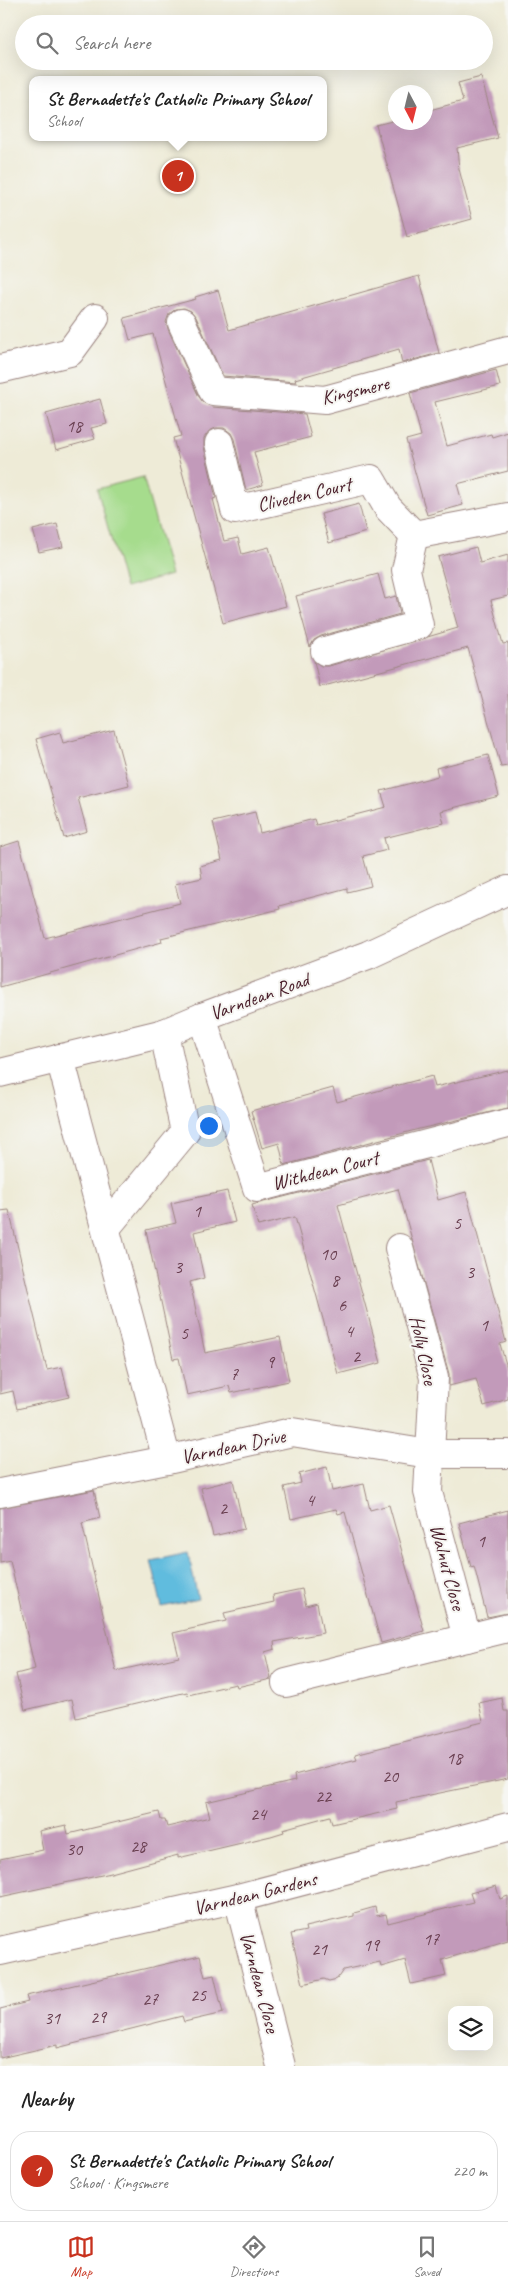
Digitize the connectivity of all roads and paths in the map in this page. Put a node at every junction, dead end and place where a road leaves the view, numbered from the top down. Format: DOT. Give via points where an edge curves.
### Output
graph roads {
  1 [pos="95,318"];
  2 [pos="182,323"];
  3 [pos="508,350"];
  4 [pos="0,369"];
  5 [pos="219,443"];
  6 [pos="508,517"];
  7 [pos="414,535"];
  8 [pos="325,651"];
  9 [pos="508,890"];
  10 [pos="202,1017"];
  11 [pos="164,1033"];
  12 [pos="60,1058"];
  13 [pos="0,1073"];
  14 [pos="508,1123"];
  15 [pos="106,1228"];
  16 [pos="399,1248"];
  17 [pos="429,1454"];
  18 [pos="508,1454"];
  19 [pos="167,1460"];
  20 [pos="0,1494"];
  21 [pos="508,1628"];
  22 [pos="467,1638"];
  23 [pos="286,1683"];
  24 [pos="508,1827"];
  25 [pos="238,1898"];
  26 [pos="0,1951"];
  27 [pos="281,2066"];
  1 -- 4 [label="street" via="70,352"];
  2 -- 3 [label="street, Kingsmere" via="213,392 325,400"];
  5 -- 7 [label="street, Cliveden Court" via="235,510 371,478 388,508"];
  6 -- 7 [label="street"];
  7 -- 8 [label="street" via="406,570 419,625"];
  9 -- 10 [label="street, Varndean Road" via="368,956"];
  10 -- 11 [label="street, Varndean Road"];
  10 -- 14 [label="street, Withdean Court" via="257,1188"];
  11 -- 12 [label="street, Varndean Road"];
  11 -- 15 [label="street" via="185,1132"];
  12 -- 13 [label="street, Varndean Road"];
  12 -- 15 [label="street, Varndean Drive"];
  15 -- 19 [label="street, Varndean Drive"];
  16 -- 17 [label="street, Holly Close" via="434,1378"];
  17 -- 18 [label="street, Varndean Drive"];
  17 -- 19 [label="street, Varndean Drive" via="292,1432"];
  17 -- 22 [label="street, Walnut Close" via="428,1492"];
  19 -- 20 [label="street"];
  21 -- 22 [label="street"];
  22 -- 23 [label="street"];
  24 -- 25 [label="street, Varndean Gardens"];
  25 -- 26 [label="street, Varndean Gardens"];
  25 -- 27 [label="street, Varndean Close"];
}
